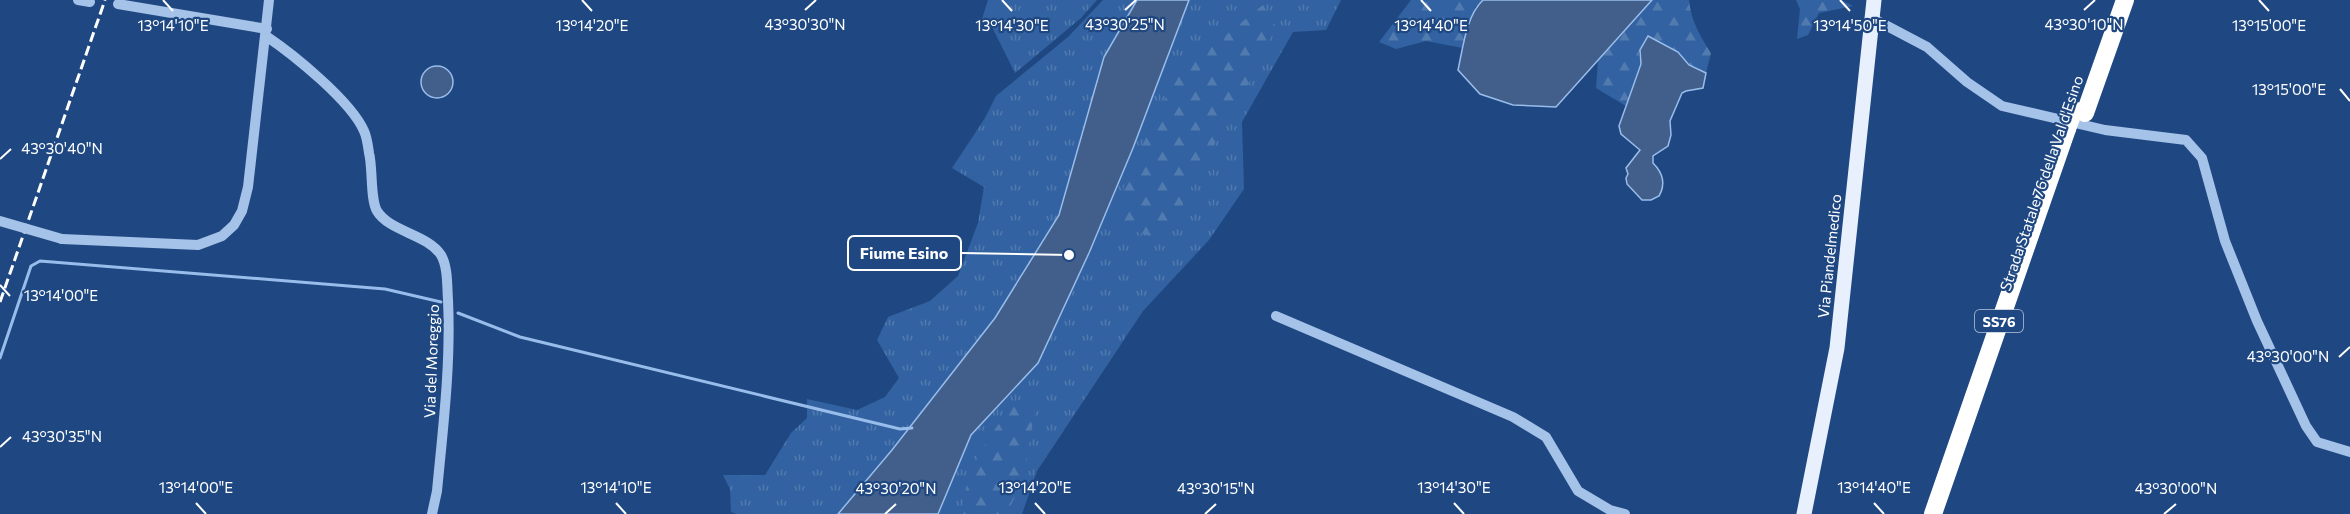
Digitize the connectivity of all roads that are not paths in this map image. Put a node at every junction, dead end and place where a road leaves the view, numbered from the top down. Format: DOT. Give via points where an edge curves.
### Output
graph roads {
  1 [pos="269,0"];
  2 [pos="1874,0"];
  3 [pos="2113,0"];
  4 [pos="2125,0"];
  5 [pos="118,4"];
  6 [pos="1872,18"];
  7 [pos="266,33"];
  8 [pos="2079,111"];
  9 [pos="2073,130"];
  10 [pos="0,221"];
  11 [pos="1276,316"];
  12 [pos="2350,452"];
  13 [pos="432,514"];
  14 [pos="1625,514"];
  15 [pos="1804,514"];
  16 [pos="1933,514"];
  17 [pos="1945,514"];
  1 -- 7 [label="street"];
  2 -- 6 [label="main road, Via Piandelmedico"];
  3 -- 8 [label="highway, Strada Statale 76 della Val d'Esino / SS76"];
  4 -- 8 [label="highway, Strada Statale 76 della Val d'Esino / SS76"];
  5 -- 7 [label="street"];
  6 -- 12 [label="street" via="1927,47 2002,106 2105,130 2186,140 2202,158 2225,242 2306,426 2317,441"];
  6 -- 15 [label="main road, Via Piandelmedico" via="1837,348"];
  7 -- 10 [label="street, bridge" via="248,187 242,211 222,236 198,245 62,239"];
  7 -- 13 [label="street, Via del Moreggio" via="355,114 365,132 377,211 387,221 433,246 442,256 447,275 450,335"];
  8 -- 9 [label="highway, Strada Statale 76 della Val d'Esino / SS76, bridge"];
  9 -- 16 [label="highway, Strada Statale 76 della Val d'Esino / SS76"];
  9 -- 17 [label="highway, Strada Statale 76 della Val d'Esino / SS76"];
  11 -- 14 [label="street" via="1513,417 1546,437 1578,491 1610,510"];
}
